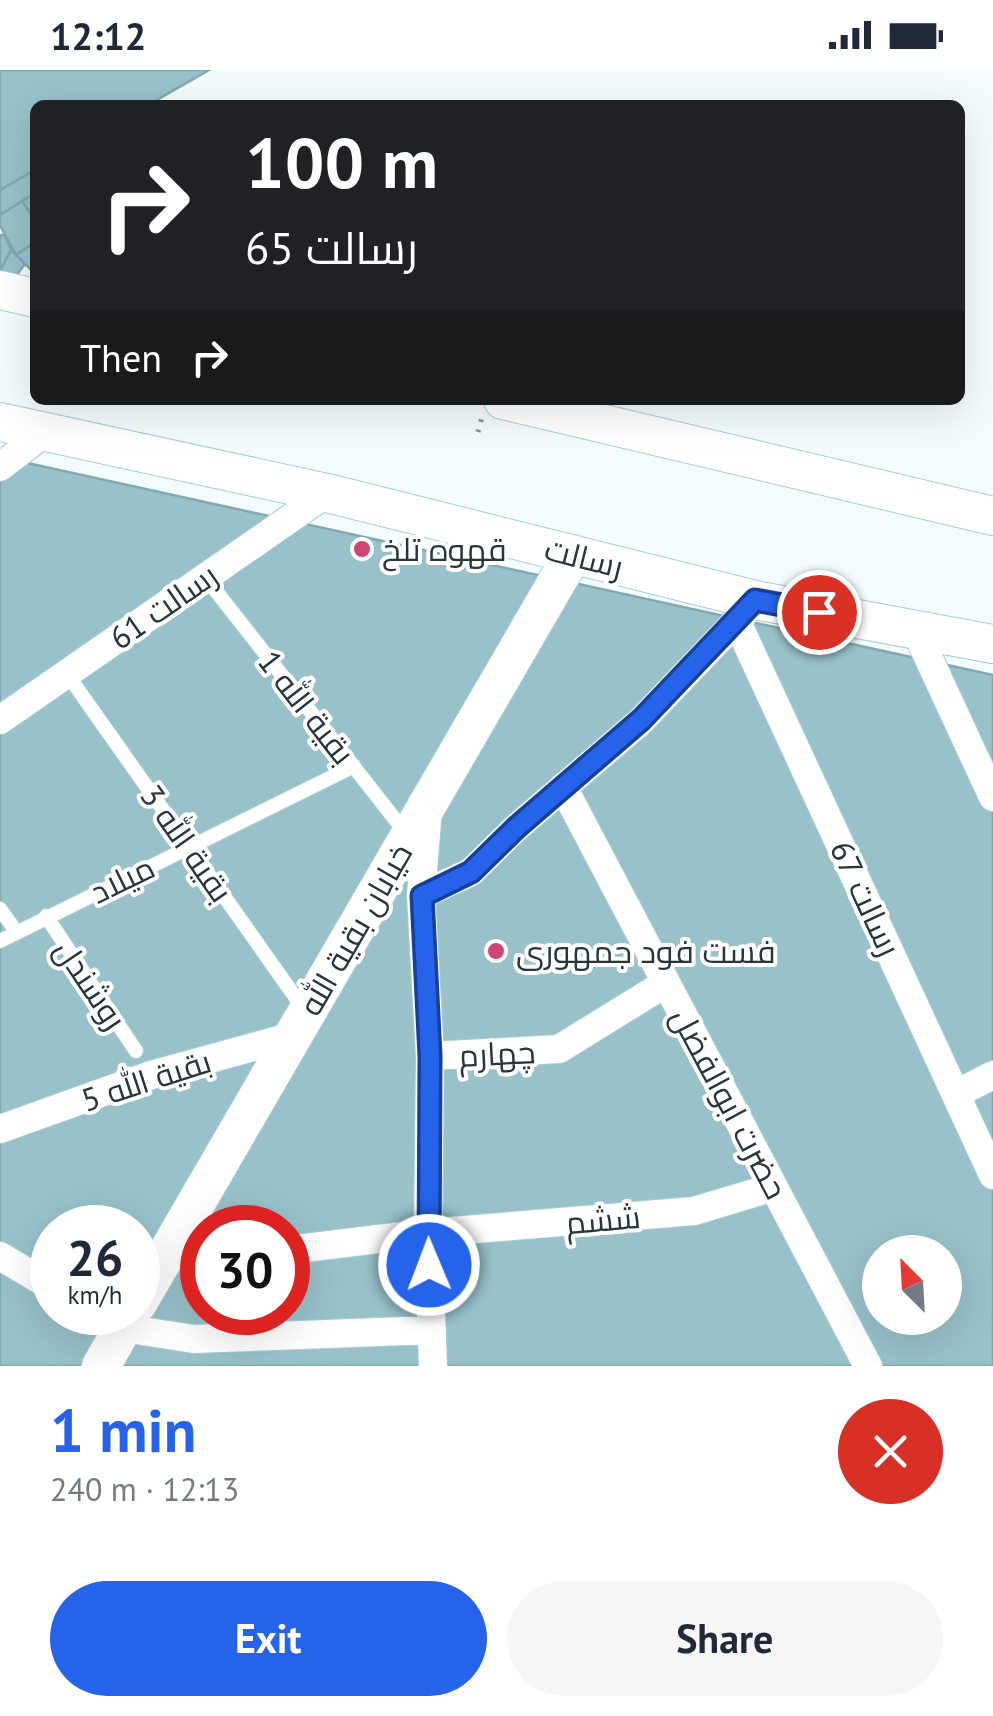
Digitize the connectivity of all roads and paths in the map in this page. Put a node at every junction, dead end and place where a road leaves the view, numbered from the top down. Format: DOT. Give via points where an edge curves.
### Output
graph roads {
  1 [pos="0,290"];
  2 [pos="30,297"];
  3 [pos="524,405"];
  4 [pos="0,422"];
  5 [pos="48,431"];
  6 [pos="0,467"];
  7 [pos="327,492"];
  8 [pos="993,516"];
  9 [pos="574,554"];
  10 [pos="206,577"];
  11 [pos="746,611"];
  12 [pos="916,631"];
  13 [pos="993,644"];
  14 [pos="67,674"];
  15 [pos="0,720"];
  16 [pos="354,766"];
  17 [pos="563,787"];
  18 [pos="993,797"];
  19 [pos="429,803"];
  20 [pos="409,836"];
  21 [pos="189,846"];
  22 [pos="422,896"];
  23 [pos="0,909"];
  24 [pos="46,916"];
  25 [pos="16,931"];
  26 [pos="0,941"];
  27 [pos="666,983"];
  28 [pos="300,1024"];
  29 [pos="136,1052"];
  30 [pos="430,1056"];
  31 [pos="993,1075"];
  32 [pos="958,1093"];
  33 [pos="0,1129"];
  34 [pos="993,1175"];
  35 [pos="774,1187"];
  36 [pos="428,1233"];
  37 [pos="310,1247"];
  38 [pos="160,1252"];
  39 [pos="0,1256"];
  40 [pos="30,1274"];
  41 [pos="160,1327"];
  42 [pos="432,1330"];
  43 [pos="114,1335"];
  44 [pos="101,1366"];
  45 [pos="433,1366"];
  46 [pos="868,1366"];
  1 -- 2 [label="main road"];
  3 -- 8 [label="main road"];
  4 -- 5 [label="main road, رسالت"];
  5 -- 6 [label="street"];
  5 -- 7 [label="main road, رسالت"];
  7 -- 9 [label="main road, رسالت"];
  7 -- 10 [label="street, رسالت 61"];
  9 -- 11 [label="main road, رسالت"];
  9 -- 19 [label="main road, خیابان بقیة الله"];
  10 -- 14 [label="street, رسالت 61"];
  10 -- 16 [label="lane, بقیة الله 1"];
  11 -- 12 [label="main road, رسالت"];
  11 -- 17 [label="street" via="641,720"];
  11 -- 32 [label="street, رسالت 67"];
  12 -- 13 [label="main road, رسالت"];
  12 -- 18 [label="street"];
  14 -- 15 [label="street, رسالت 61"];
  14 -- 21 [label="lane, بقیة الله 3"];
  16 -- 20 [label="lane, بقیة الله 1"];
  16 -- 21 [label="lane, میلاد"];
  17 -- 22 [label="street" via="471,872"];
  17 -- 27 [label="street, حضرت ابوالفضل"];
  19 -- 20 [label="main road, خیابان بقیة الله"];
  19 -- 22 [label="street"];
  20 -- 28 [label="main road, خیابان بقیة الله"];
  21 -- 24 [label="lane, میلاد"];
  21 -- 28 [label="lane, بقیة الله 3"];
  22 -- 30 [label="street"];
  23 -- 25 [label="lane"];
  24 -- 25 [label="lane, میلاد"];
  24 -- 29 [label="lane, روشندل"];
  25 -- 26 [label="lane, میلاد"];
  27 -- 30 [label="street, چهارم" via="559,1050"];
  27 -- 35 [label="street, حضرت ابوالفضل"];
  28 -- 33 [label="street, بقیة الله 5"];
  28 -- 38 [label="main road, خیابان بقیة الله"];
  30 -- 36 [label="street"];
  31 -- 32 [label="street"];
  32 -- 34 [label="street, رسالت 67"];
  35 -- 36 [label="street, ششم" via="694,1211"];
  35 -- 46 [label="street, حضرت ابوالفضل"];
  36 -- 37 [label="street, ششم"];
  36 -- 42 [label="street"];
  39 -- 40 [label="street"];
  41 -- 42 [label="street" via="194,1339"];
  42 -- 45 [label="street"];
  43 -- 44 [label="main road, خیابان بقیة الله"];
}
